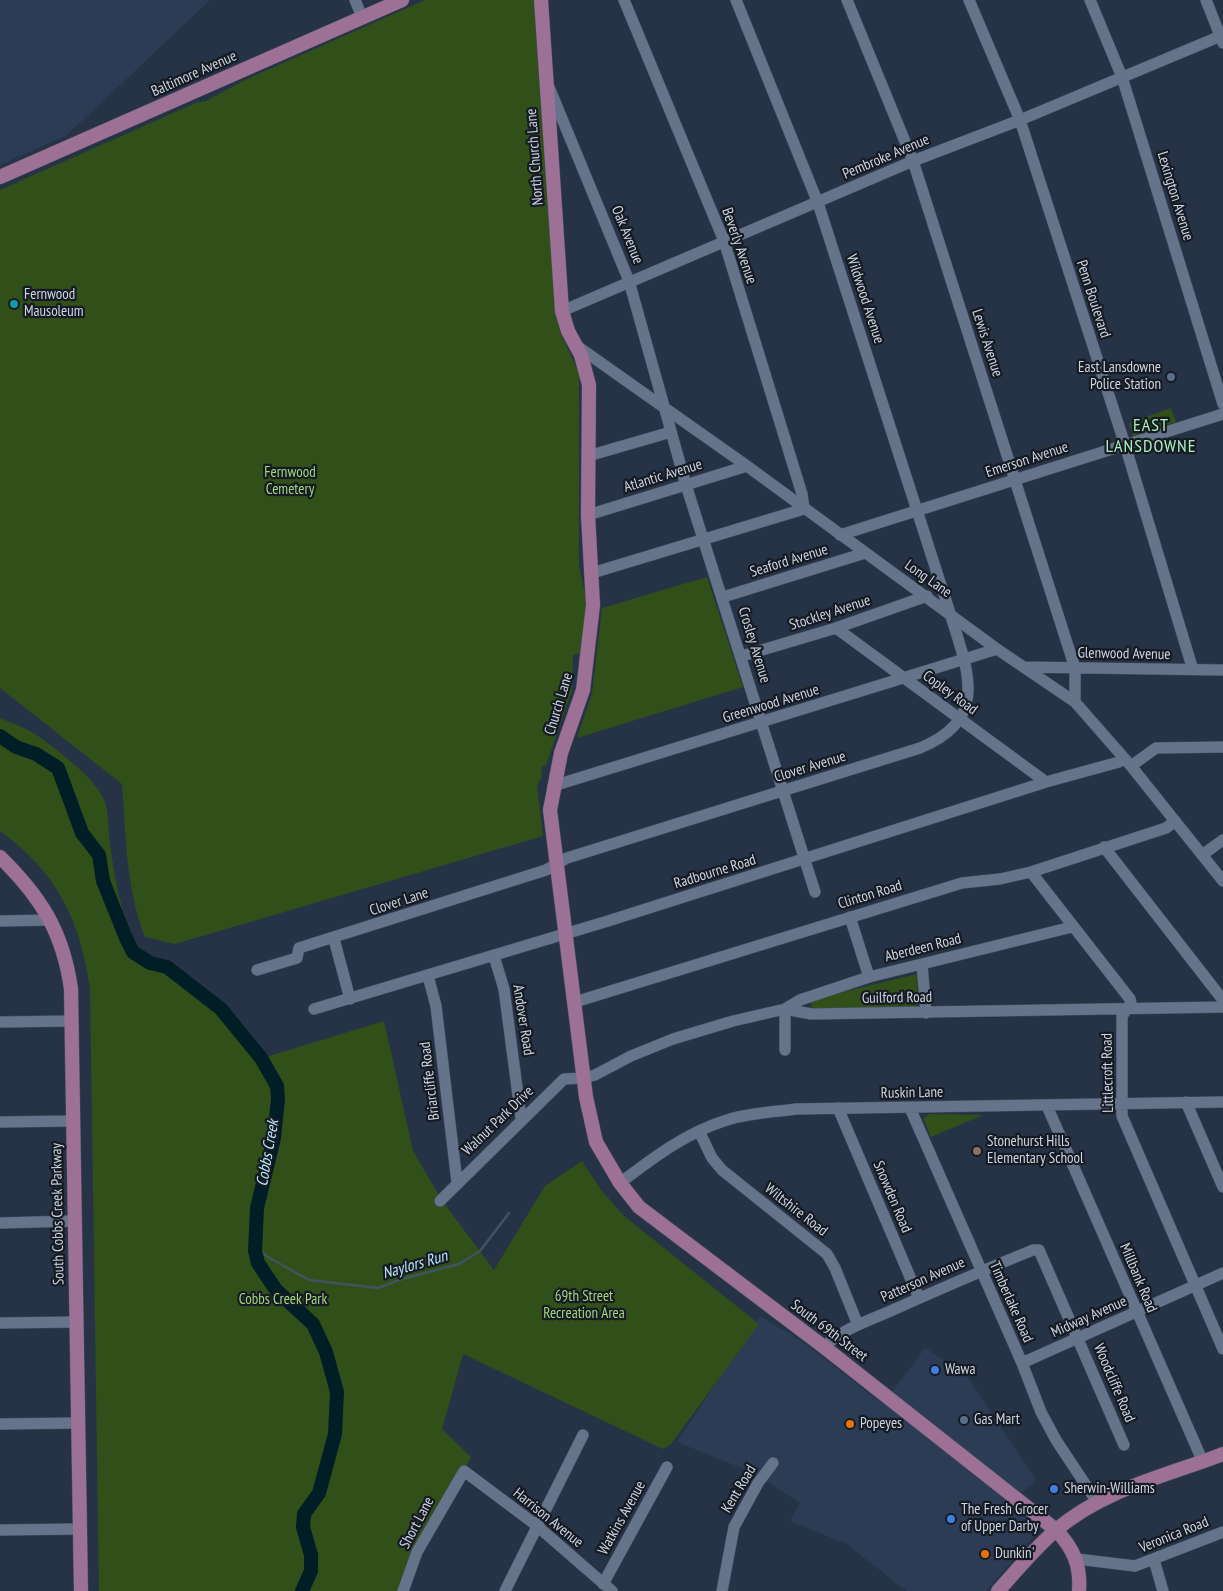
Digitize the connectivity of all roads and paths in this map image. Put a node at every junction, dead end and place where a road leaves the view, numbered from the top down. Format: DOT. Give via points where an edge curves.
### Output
graph roads {
  1 [pos="355,0"];
  2 [pos="402,0"];
  3 [pos="541,0"];
  4 [pos="624,0"];
  5 [pos="736,0"];
  6 [pos="847,0"];
  7 [pos="969,0"];
  8 [pos="1090,0"];
  9 [pos="1206,0"];
  10 [pos="362,17"];
  11 [pos="1222,38"];
  12 [pos="1122,77"];
  13 [pos="546,79"];
  14 [pos="1020,120"];
  15 [pos="913,162"];
  16 [pos="0,177"];
  17 [pos="818,203"];
  18 [pos="724,240"];
  19 [pos="629,281"];
  20 [pos="562,311"];
  21 [pos="576,345"];
  22 [pos="1223,404"];
  23 [pos="666,408"];
  24 [pos="1223,414"];
  25 [pos="671,432"];
  26 [pos="1125,445"];
  27 [pos="588,456"];
  28 [pos="747,466"];
  29 [pos="1015,480"];
  30 [pos="686,485"];
  31 [pos="804,509"];
  32 [pos="918,511"];
  33 [pos="588,515"];
  34 [pos="840,535"];
  35 [pos="704,539"];
  36 [pos="865,553"];
  37 [pos="592,573"];
  38 [pos="926,596"];
  39 [pos="723,597"];
  40 [pos="950,613"];
  41 [pos="836,628"];
  42 [pos="997,649"];
  43 [pos="742,656"];
  44 [pos="963,659"];
  45 [pos="1024,667"];
  46 [pos="1075,668"];
  47 [pos="1193,670"];
  48 [pos="1223,670"];
  49 [pos="904,678"];
  50 [pos="1075,702"];
  51 [pos="961,719"];
  52 [pos="763,722"];
  53 [pos="1223,747"];
  54 [pos="1127,762"];
  55 [pos="1046,782"];
  56 [pos="553,786"];
  57 [pos="784,790"];
  58 [pos="1174,822"];
  59 [pos="1223,840"];
  60 [pos="1104,847"];
  61 [pos="1202,855"];
  62 [pos="0,857"];
  63 [pos="805,860"];
  64 [pos="557,864"];
  65 [pos="1031,872"];
  66 [pos="1223,881"];
  67 [pos="815,892"];
  68 [pos="850,917"];
  69 [pos="51,920"];
  70 [pos="0,921"];
  71 [pos="1072,927"];
  72 [pos="566,934"];
  73 [pos="334,939"];
  74 [pos="494,956"];
  75 [pos="922,964"];
  76 [pos="257,970"];
  77 [pos="428,976"];
  78 [pos="869,977"];
  79 [pos="350,999"];
  80 [pos="1223,1000"];
  81 [pos="575,1002"];
  82 [pos="1223,1007"];
  83 [pos="1128,1008"];
  84 [pos="314,1009"];
  85 [pos="785,1009"];
  86 [pos="926,1013"];
  87 [pos="72,1021"];
  88 [pos="0,1022"];
  89 [pos="785,1050"];
  90 [pos="584,1078"];
  91 [pos="1186,1102"];
  92 [pos="1223,1102"];
  93 [pos="1123,1104"];
  94 [pos="1047,1106"];
  95 [pos="838,1108"];
  96 [pos="910,1108"];
  97 [pos="521,1118"];
  98 [pos="72,1121"];
  99 [pos="0,1122"];
  100 [pos="699,1131"];
  101 [pos="457,1182"];
  102 [pos="620,1183"];
  103 [pos="1223,1187"];
  104 [pos="440,1200"];
  105 [pos="74,1222"];
  106 [pos="0,1223"];
  107 [pos="1039,1250"];
  108 [pos="981,1271"];
  109 [pos="1223,1273"];
  110 [pos="1194,1285"];
  111 [pos="919,1298"];
  112 [pos="1136,1312"];
  113 [pos="76,1322"];
  114 [pos="0,1323"];
  115 [pos="858,1325"];
  116 [pos="1079,1339"];
  117 [pos="824,1347"];
  118 [pos="1223,1349"];
  119 [pos="1022,1363"];
  120 [pos="77,1423"];
  121 [pos="0,1424"];
  122 [pos="583,1435"];
  123 [pos="1123,1441"];
  124 [pos="1223,1454"];
  125 [pos="1203,1462"];
  126 [pos="773,1463"];
  127 [pos="667,1467"];
  128 [pos="464,1471"];
  129 [pos="1097,1502"];
  130 [pos="536,1524"];
  131 [pos="78,1529"];
  132 [pos="0,1530"];
  133 [pos="1056,1530"];
  134 [pos="1222,1534"];
  135 [pos="1077,1559"];
  136 [pos="1154,1560"];
  137 [pos="603,1584"];
  138 [pos="81,1591"];
  139 [pos="403,1591"];
  140 [pos="505,1591"];
  141 [pos="612,1591"];
  142 [pos="722,1591"];
  143 [pos="998,1591"];
  144 [pos="1079,1591"];
  145 [pos="1163,1591"];
  1 -- 10 [label="street"];
  2 -- 10 [label="main road, Baltimore Avenue"];
  3 -- 13 [label="main road, North Church Lane"];
  4 -- 18 [label="street, Beverly Avenue"];
  5 -- 17 [label="street, Wildwood Avenue"];
  6 -- 15 [label="street, Lewis Avenue"];
  7 -- 14 [label="street, Penn Boulevard"];
  8 -- 12 [label="street, Lexington Avenue"];
  9 -- 11 [label="street"];
  10 -- 16 [label="main road, Baltimore Avenue"];
  11 -- 12 [label="street, Pembroke Avenue"];
  12 -- 14 [label="street, Pembroke Avenue"];
  12 -- 22 [label="street, Lexington Avenue"];
  13 -- 19 [label="street, Oak Avenue"];
  13 -- 20 [label="main road, North Church Lane"];
  14 -- 15 [label="street, Pembroke Avenue"];
  14 -- 26 [label="street, Penn Boulevard"];
  15 -- 17 [label="street, Pembroke Avenue"];
  15 -- 29 [label="street, Lewis Avenue"];
  17 -- 18 [label="street, Pembroke Avenue"];
  17 -- 32 [label="street, Wildwood Avenue"];
  18 -- 19 [label="street, Pembroke Avenue"];
  18 -- 31 [label="street, Beverly Avenue"];
  19 -- 20 [label="street, Pembroke Avenue"];
  19 -- 23 [label="street, Oak Avenue"];
  20 -- 21 [label="main road, Church Lane"];
  21 -- 23 [label="street, Long Lane"];
  21 -- 27 [label="main road, Church Lane" via="588,385"];
  23 -- 25 [label="street, Crosley Avenue"];
  23 -- 28 [label="street, Long Lane"];
  24 -- 26 [label="street, Emerson Avenue"];
  25 -- 27 [label="street"];
  25 -- 30 [label="street, Crosley Avenue"];
  26 -- 29 [label="street, Emerson Avenue"];
  26 -- 47 [label="street, Penn Boulevard"];
  27 -- 33 [label="main road, Church Lane"];
  28 -- 30 [label="street, Atlantic Avenue"];
  28 -- 31 [label="street, Long Lane"];
  29 -- 32 [label="street, Emerson Avenue"];
  29 -- 46 [label="street, Lewis Avenue"];
  30 -- 33 [label="street, Atlantic Avenue"];
  30 -- 35 [label="street, Crosley Avenue"];
  31 -- 34 [label="street, Long Lane"];
  31 -- 35 [label="street"];
  32 -- 34 [label="street, Emerson Avenue"];
  32 -- 40 [label="street, Wildwood Avenue"];
  33 -- 37 [label="main road, Church Lane"];
  34 -- 36 [label="street, Long Lane"];
  35 -- 37 [label="street"];
  35 -- 39 [label="street, Crosley Avenue"];
  36 -- 38 [label="street, Long Lane"];
  36 -- 39 [label="street, Seaford Avenue"];
  37 -- 56 [label="main road, Church Lane" via="592,613 583,690"];
  38 -- 40 [label="street, Long Lane"];
  38 -- 41 [label="street, Stockley Avenue"];
  39 -- 43 [label="street, Crosley Avenue"];
  40 -- 42 [label="street, Long Lane"];
  40 -- 44 [label="street"];
  41 -- 43 [label="street, Stockley Avenue"];
  41 -- 49 [label="street, Copley Road"];
  42 -- 44 [label="street, Greenwood Avenue"];
  42 -- 45 [label="street, Long Lane"];
  43 -- 52 [label="street, Crosley Avenue"];
  44 -- 49 [label="street, Greenwood Avenue"];
  44 -- 51 [label="street" via="968,689"];
  45 -- 46 [label="street, Glenwood Avenue"];
  45 -- 50 [label="street, Long Lane"];
  46 -- 47 [label="street, Glenwood Avenue"];
  46 -- 50 [label="street, Lewis Avenue"];
  47 -- 48 [label="street, Glenwood Avenue"];
  49 -- 51 [label="street, Copley Road"];
  49 -- 52 [label="street, Greenwood Avenue"];
  50 -- 54 [label="street, Long Lane"];
  51 -- 55 [label="street, Copley Road"];
  51 -- 57 [label="street, Clover Avenue" via="940,738 920,748"];
  52 -- 56 [label="street, Greenwood Avenue"];
  52 -- 57 [label="street, Crosley Avenue"];
  53 -- 54 [label="street, Radbourne Road" via="1156,748"];
  54 -- 55 [label="street, Radbourne Road"];
  54 -- 58 [label="street, Long Lane"];
  55 -- 63 [label="street, Radbourne Road"];
  56 -- 64 [label="main road, Church Lane" via="550,810"];
  57 -- 63 [label="street, Crosley Avenue"];
  57 -- 64 [label="street, Clover Avenue" via="567,858"];
  58 -- 60 [label="street, Clinton Road" via="1166,828"];
  58 -- 61 [label="street, Long Lane"];
  59 -- 61 [label="street"];
  60 -- 65 [label="street, Clinton Road"];
  60 -- 80 [label="street"];
  61 -- 66 [label="street, Long Lane"];
  62 -- 69 [label="main road, South Cobbs Creek Parkway" via="34,893"];
  63 -- 67 [label="street, Crosley Avenue"];
  63 -- 72 [label="street, Radbourne Road"];
  64 -- 72 [label="main road, Church Lane"];
  64 -- 73 [label="street, Clover Lane"];
  65 -- 68 [label="street, Clinton Road" via="962,882"];
  65 -- 71 [label="street"];
  68 -- 78 [label="street"];
  68 -- 81 [label="street, Clinton Road"];
  69 -- 70 [label="street"];
  69 -- 87 [label="main road, South Cobbs Creek Parkway" via="68,969"];
  71 -- 75 [label="street, Aberdeen Road"];
  71 -- 83 [label="street" via="1130,999"];
  72 -- 74 [label="street, Radbourne Road"];
  72 -- 81 [label="main road, Church Lane"];
  73 -- 76 [label="street, Clover Lane" via="299,948 295,959"];
  73 -- 79 [label="street"];
  74 -- 77 [label="street, Radbourne Road"];
  74 -- 97 [label="street, Andover Road" via="504,989"];
  75 -- 78 [label="street, Aberdeen Road"];
  75 -- 86 [label="street"];
  77 -- 79 [label="street, Radbourne Road"];
  77 -- 101 [label="street, Briarcliffe Road" via="436,1006"];
  78 -- 85 [label="street, Aberdeen Road" via="800,1000"];
  79 -- 84 [label="street, Radbourne Road"];
  81 -- 90 [label="main road, Church Lane"];
  82 -- 83 [label="street, Guilford Road"];
  83 -- 86 [label="street, Guilford Road"];
  83 -- 93 [label="street, Littlecroft Road" via="1122,1016"];
  85 -- 86 [label="street, Guilford Road" via="811,1014"];
  85 -- 89 [label="street"];
  85 -- 90 [label="street, Guilford Road" via="673,1039"];
  87 -- 88 [label="street"];
  87 -- 98 [label="main road, South Cobbs Creek Parkway"];
  90 -- 97 [label="street, Walnut Park Drive" via="564,1079"];
  90 -- 102 [label="main road, South 69th Street" via="596,1142"];
  91 -- 92 [label="street, Ruskin Lane"];
  91 -- 93 [label="street, Ruskin Lane"];
  91 -- 103 [label="street"];
  93 -- 94 [label="street, Ruskin Lane"];
  93 -- 110 [label="street, Littlecroft Road" via="1122,1116"];
  94 -- 96 [label="street, Ruskin Lane"];
  94 -- 112 [label="street, Millbank Road"];
  95 -- 96 [label="street, Ruskin Lane"];
  95 -- 100 [label="street, Ruskin Lane" via="761,1113 727,1120"];
  95 -- 111 [label="street, Snowden Road"];
  96 -- 108 [label="street, Timberlake Road"];
  97 -- 101 [label="street, Walnut Park Drive"];
  98 -- 99 [label="street"];
  98 -- 105 [label="main road, South Cobbs Creek Parkway"];
  100 -- 102 [label="street, Ruskin Lane" via="660,1152"];
  100 -- 115 [label="street, Wiltshire Road" via="712,1158 722,1170 827,1254"];
  101 -- 104 [label="street, Walnut Park Drive"];
  102 -- 117 [label="main road, South 69th Street" via="639,1207"];
  105 -- 106 [label="street"];
  105 -- 113 [label="main road, South Cobbs Creek Parkway"];
  107 -- 108 [label="street, Patterson Avenue"];
  107 -- 116 [label="street, Woodcliffe Road"];
  108 -- 111 [label="street, Patterson Avenue"];
  108 -- 119 [label="street, Timberlake Road"];
  109 -- 110 [label="street, Midway Avenue"];
  110 -- 112 [label="street, Midway Avenue"];
  110 -- 118 [label="street, Littlecroft Road"];
  111 -- 115 [label="street, Patterson Avenue"];
  112 -- 116 [label="street, Midway Avenue"];
  112 -- 125 [label="street, Millbank Road"];
  113 -- 114 [label="street"];
  113 -- 120 [label="main road, South Cobbs Creek Parkway"];
  115 -- 117 [label="street, Patterson Avenue" via="834,1337"];
  116 -- 119 [label="street, Midway Avenue"];
  116 -- 123 [label="street, Woodcliffe Road"];
  117 -- 133 [label="main road, South 69th Street"];
  119 -- 129 [label="street, Timberlake Road" via="1056,1440"];
  120 -- 121 [label="street"];
  120 -- 131 [label="main road, South Cobbs Creek Parkway"];
  122 -- 130 [label="street"];
  124 -- 125 [label="main road"];
  125 -- 129 [label="main road" via="1140,1482"];
  126 -- 142 [label="street, Kent Road" via="734,1527"];
  127 -- 137 [label="street, Watkins Avenue"];
  128 -- 130 [label="street, Harrison Avenue"];
  128 -- 139 [label="street, Short Lane" via="418,1552"];
  129 -- 133 [label="main road"];
  130 -- 137 [label="street, Harrison Avenue"];
  130 -- 140 [label="street"];
  131 -- 132 [label="street"];
  131 -- 138 [label="main road, South Cobbs Creek Parkway"];
  133 -- 135 [label="main road, South 69th Street"];
  133 -- 143 [label="main road"];
  134 -- 136 [label="street, Veronica Road"];
  135 -- 136 [label="street, Veronica Road" via="1135,1566"];
  135 -- 144 [label="main road, South 69th Street"];
  136 -- 145 [label="street"];
  137 -- 141 [label="street, Harrison Avenue"];
}
